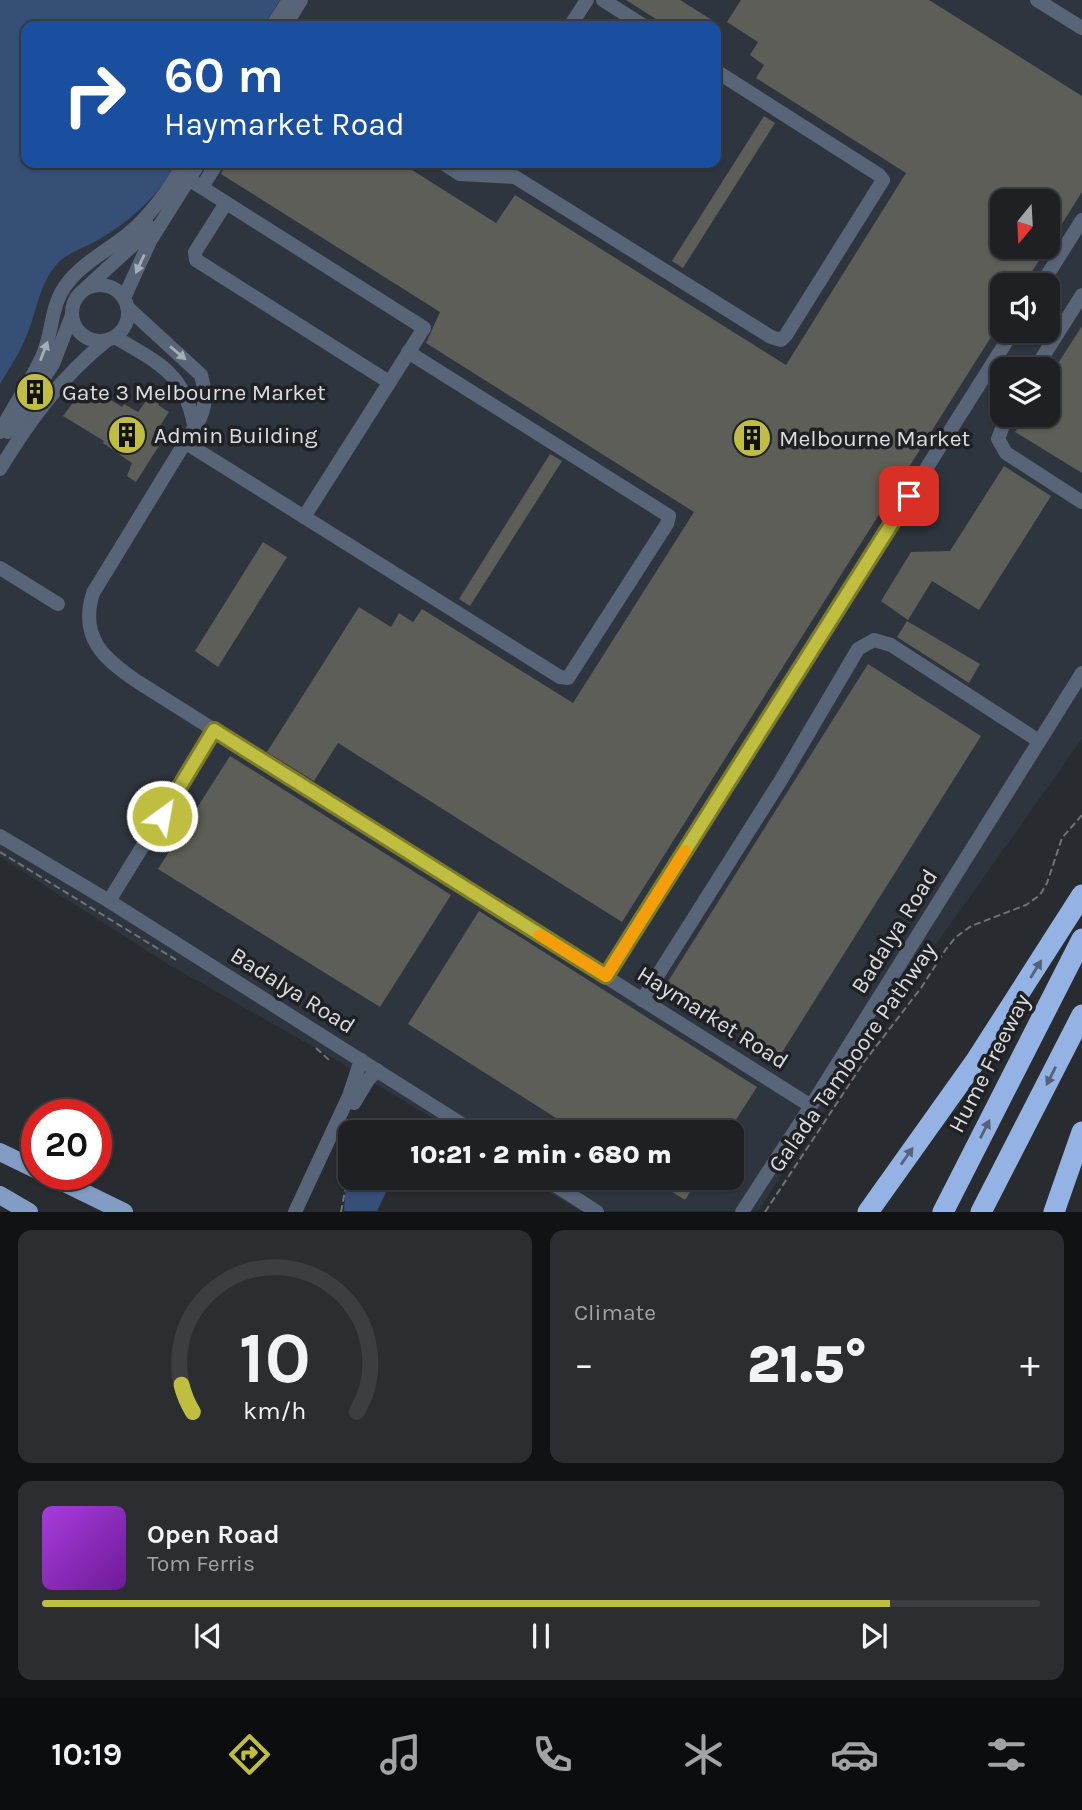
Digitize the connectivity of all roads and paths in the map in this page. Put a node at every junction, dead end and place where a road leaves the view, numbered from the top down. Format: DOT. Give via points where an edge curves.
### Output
graph roads {
  1 [pos="289,0"];
  2 [pos="302,0"];
  3 [pos="587,0"];
  4 [pos="603,0"];
  5 [pos="1037,0"];
  6 [pos="275,21"];
  7 [pos="288,21"];
  8 [pos="573,21"];
  9 [pos="636,21"];
  10 [pos="1082,28"];
  11 [pos="721,74"];
  12 [pos="214,168"];
  13 [pos="451,168"];
  14 [pos="480,169"];
  15 [pos="184,172"];
  16 [pos="202,187"];
  17 [pos="162,199"];
  18 [pos="226,203"];
  19 [pos="1082,219"];
  20 [pos="1048,273"];
  21 [pos="82,291"];
  22 [pos="1082,295"];
  23 [pos="126,303"];
  24 [pos="72,315"];
  25 [pos="111,339"];
  26 [pos="1005,343"];
  27 [pos="408,352"];
  28 [pos="1043,357"];
  29 [pos="389,382"];
  30 [pos="194,425"];
  31 [pos="1002,427"];
  32 [pos="0,432"];
  33 [pos="0,441"];
  34 [pos="186,443"];
  35 [pos="0,469"];
  36 [pos="1082,502"];
  37 [pos="304,517"];
  38 [pos="0,568"];
  39 [pos="58,604"];
  40 [pos="1082,674"];
  41 [pos="214,730"];
  42 [pos="1040,741"];
  43 [pos="1082,815"];
  44 [pos="0,828"];
  45 [pos="0,836"];
  46 [pos="0,852"];
  47 [pos="87,889"];
  48 [pos="1082,895"];
  49 [pos="109,901"];
  50 [pos="1082,939"];
  51 [pos="183,964"];
  52 [pos="606,976"];
  53 [pos="642,1000"];
  54 [pos="1082,1015"];
  55 [pos="313,1045"];
  56 [pos="329,1060"];
  57 [pos="361,1060"];
  58 [pos="377,1070"];
  59 [pos="811,1106"];
  60 [pos="455,1120"];
  61 [pos="1082,1132"];
  62 [pos="332,1150"];
  63 [pos="0,1152"];
  64 [pos="338,1152"];
  65 [pos="21,1162"];
  66 [pos="79,1190"];
  67 [pos="345,1190"];
  68 [pos="563,1190"];
  69 [pos="0,1195"];
  70 [pos="29,1212"];
  71 [pos="124,1212"];
  72 [pos="295,1212"];
  73 [pos="304,1212"];
  74 [pos="341,1212"];
  75 [pos="597,1212"];
  76 [pos="742,1212"];
  77 [pos="765,1212"];
  78 [pos="868,1212"];
  79 [pos="943,1212"];
  80 [pos="982,1212"];
  81 [pos="1054,1212"];
  1 -- 6 [label="lane"];
  2 -- 7 [label="lane"];
  3 -- 8 [label="lane"];
  4 -- 9 [label="lane"];
  5 -- 10 [label="lane"];
  11 -- 14 [label="lane" via="882,178 783,339 771,337 516,177"];
  12 -- 16 [label="lane"];
  13 -- 14 [label="lane" via="460,174"];
  15 -- 16 [label="lane"];
  15 -- 17 [label="lane"];
  15 -- 23 [label="lane, one-way"];
  16 -- 18 [label="lane"];
  17 -- 21 [label="lane" via="135,243"];
  32 -- 17 [label="lane, one-way" via="43,356 61,292 87,263 131,232"];
  18 -- 27 [label="lane" via="425,328"];
  18 -- 29 [label="lane" via="195,252 196,260"];
  19 -- 20 [label="lane"];
  21 -- 23 [label="lane" via="109,286"];
  21 -- 24 [label="lane"];
  22 -- 28 [label="lane"];
  23 -- 25 [label="lane" via="126,324"];
  23 -- 30 [label="lane, Haymarket Road, one-way" via="201,375 206,391 204,409"];
  24 -- 25 [label="lane" via="74,325 87,338"];
  24 -- 33 [label="lane" via="53,364"];
  25 -- 30 [label="lane" via="155,361 175,377 190,405"];
  25 -- 35 [label="lane" via="51,396"];
  26 -- 52 [label="lane"];
  27 -- 29 [label="lane"];
  27 -- 37 [label="lane" via="667,514 667,524 638,571 573,674 562,678"];
  29 -- 37 [label="lane"];
  30 -- 34 [label="lane, Haymarket Road"];
  31 -- 36 [label="lane" via="998,439 1006,453"];
  34 -- 37 [label="lane"];
  34 -- 41 [label="lane, Haymarket Road" via="99,582 88,624 94,642 122,671"];
  38 -- 39 [label="lane"];
  40 -- 42 [label="lane, Badalya Road"];
  41 -- 49 [label="lane"];
  41 -- 52 [label="lane, Haymarket Road"];
  42 -- 53 [label="lane" via="891,645 874,640 858,649"];
  42 -- 59 [label="lane, Badalya Road"];
  43 -- 77 [label="path, Galada Tamboore Pathway" via="1062,838 1040,895 971,926 946,949"];
  44 -- 47 [label="lane, Badalya Road" via="74,874"];
  45 -- 47 [label="lane, Badalya Road"];
  46 -- 51 [label="path"];
  47 -- 49 [label="lane, Badalya Road"];
  78 -- 48 [label="highway, one-way" via="977,1059"];
  49 -- 57 [label="lane, Badalya Road"];
  79 -- 50 [label="highway, Hume Freeway, one-way"];
  52 -- 53 [label="lane, Haymarket Road"];
  53 -- 59 [label="lane, Haymarket Road"];
  54 -- 80 [label="highway, one-way"];
  55 -- 56 [label="path"];
  57 -- 58 [label="lane, Badalya Road"];
  57 -- 72 [label="lane"];
  58 -- 60 [label="lane, Badalya Road"];
  58 -- 62 [label="lane" via="358,1096"];
  59 -- 76 [label="lane, Badalya Road"];
  61 -- 81 [label="highway"];
  62 -- 64 [label="path"];
  62 -- 73 [label="lane"];
  63 -- 65 [label="main road"];
  66 -- 71 [label="main road"];
  67 -- 74 [label="path"];
  68 -- 75 [label="lane"];
  69 -- 70 [label="main road"];
}
